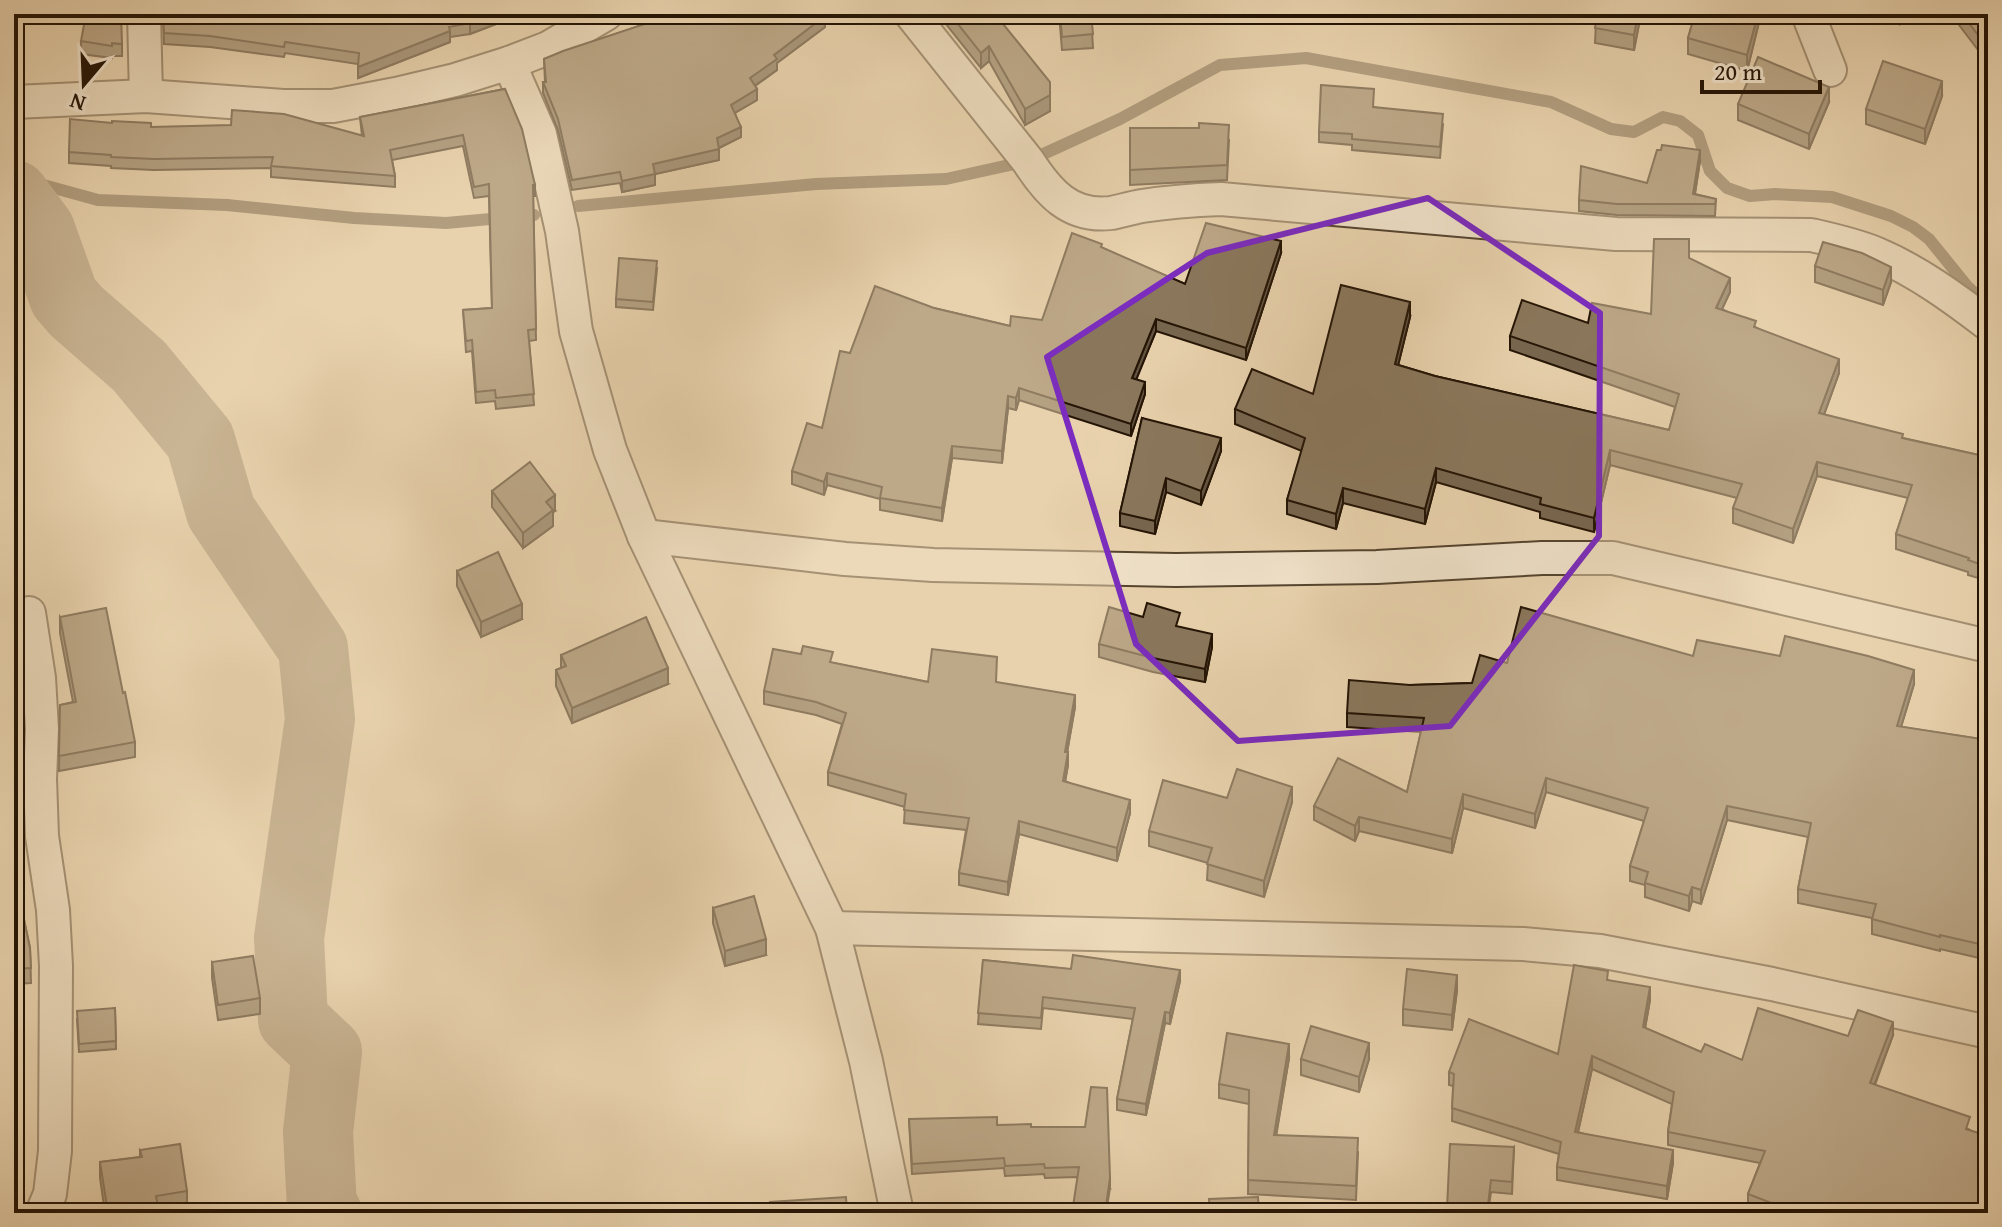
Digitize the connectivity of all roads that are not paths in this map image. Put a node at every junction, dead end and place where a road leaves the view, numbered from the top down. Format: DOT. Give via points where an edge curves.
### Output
graph roads {
  1 [pos="144,14"];
  2 [pos="606,14"];
  3 [pos="911,14"];
  4 [pos="1808,14"];
  5 [pos="509,63"];
  6 [pos="1830,70"];
  7 [pos="146,96"];
  8 [pos="14,102"];
  9 [pos="1988,324"];
  10 [pos="644,536"];
  11 [pos="29,613"];
  12 [pos="1988,646"];
  13 [pos="832,928"];
  14 [pos="1988,1032"];
  15 [pos="42,1213"];
  16 [pos="897,1213"];
  1 -- 7 [label="street"];
  2 -- 5 [label="street" via="548,48"];
  3 -- 9 [label="street" via="1043,185 1075,208 1112,213 1221,199 1616,234 1811,235 1876,254 1911,271"];
  4 -- 6 [label="street"];
  5 -- 7 [label="street" via="333,106"];
  5 -- 10 [label="street" via="540,134 562,231 576,331 610,450"];
  7 -- 8 [label="street"];
  10 -- 12 [label="street" via="933,565 1176,570 1613,558"];
  10 -- 13 [label="street"];
  11 -- 15 [label="street" via="39,678 42,836 56,966 55,1151"];
  13 -- 14 [label="street" via="1523,944 1600,951"];
  13 -- 16 [label="street"];
}
